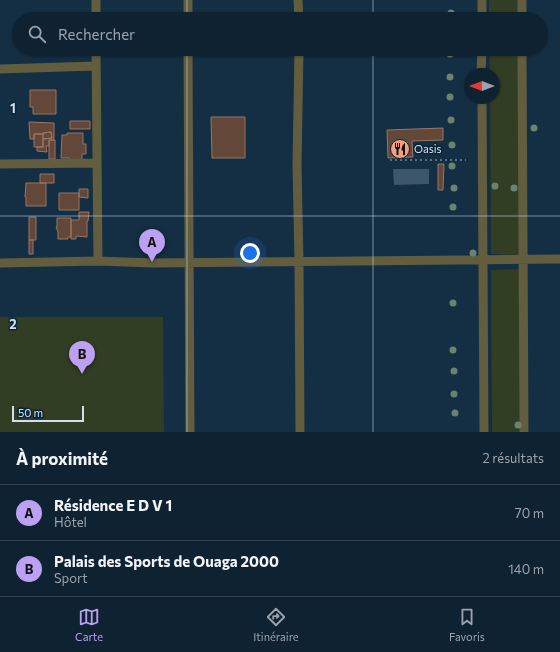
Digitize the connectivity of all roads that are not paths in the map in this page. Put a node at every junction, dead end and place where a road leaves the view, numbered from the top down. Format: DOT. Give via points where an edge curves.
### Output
graph roads {
  1 [pos="96,0"];
  2 [pos="188,0"];
  3 [pos="298,0"];
  4 [pos="482,0"];
  5 [pos="522,0"];
  6 [pos="96,12"];
  7 [pos="188,12"];
  8 [pos="299,12"];
  9 [pos="482,12"];
  10 [pos="522,12"];
  11 [pos="96,56"];
  12 [pos="188,56"];
  13 [pos="299,56"];
  14 [pos="482,56"];
  15 [pos="522,56"];
  16 [pos="96,66"];
  17 [pos="481,68"];
  18 [pos="0,69"];
  19 [pos="482,104"];
  20 [pos="97,163"];
  21 [pos="0,164"];
  22 [pos="523,259"];
  23 [pos="560,259"];
  24 [pos="483,260"];
  25 [pos="98,261"];
  26 [pos="189,261"];
  27 [pos="299,261"];
  28 [pos="0,263"];
  29 [pos="190,432"];
  30 [pos="300,432"];
  31 [pos="484,432"];
  32 [pos="524,432"];
  1 -- 6 [label="street"];
  2 -- 7 [label="street"];
  3 -- 8 [label="street"];
  4 -- 9 [label="street"];
  5 -- 10 [label="street"];
  11 -- 16 [label="street"];
  12 -- 26 [label="street"];
  13 -- 27 [label="street"];
  14 -- 17 [label="street"];
  15 -- 22 [label="street"];
  16 -- 18 [label="street"];
  16 -- 20 [label="street"];
  19 -- 24 [label="street"];
  20 -- 21 [label="street"];
  20 -- 25 [label="street"];
  22 -- 23 [label="street"];
  22 -- 24 [label="street"];
  22 -- 32 [label="street"];
  24 -- 27 [label="street"];
  24 -- 31 [label="street"];
  25 -- 26 [label="street"];
  25 -- 28 [label="street"];
  26 -- 27 [label="street"];
  26 -- 29 [label="street"];
  27 -- 30 [label="street"];
}
